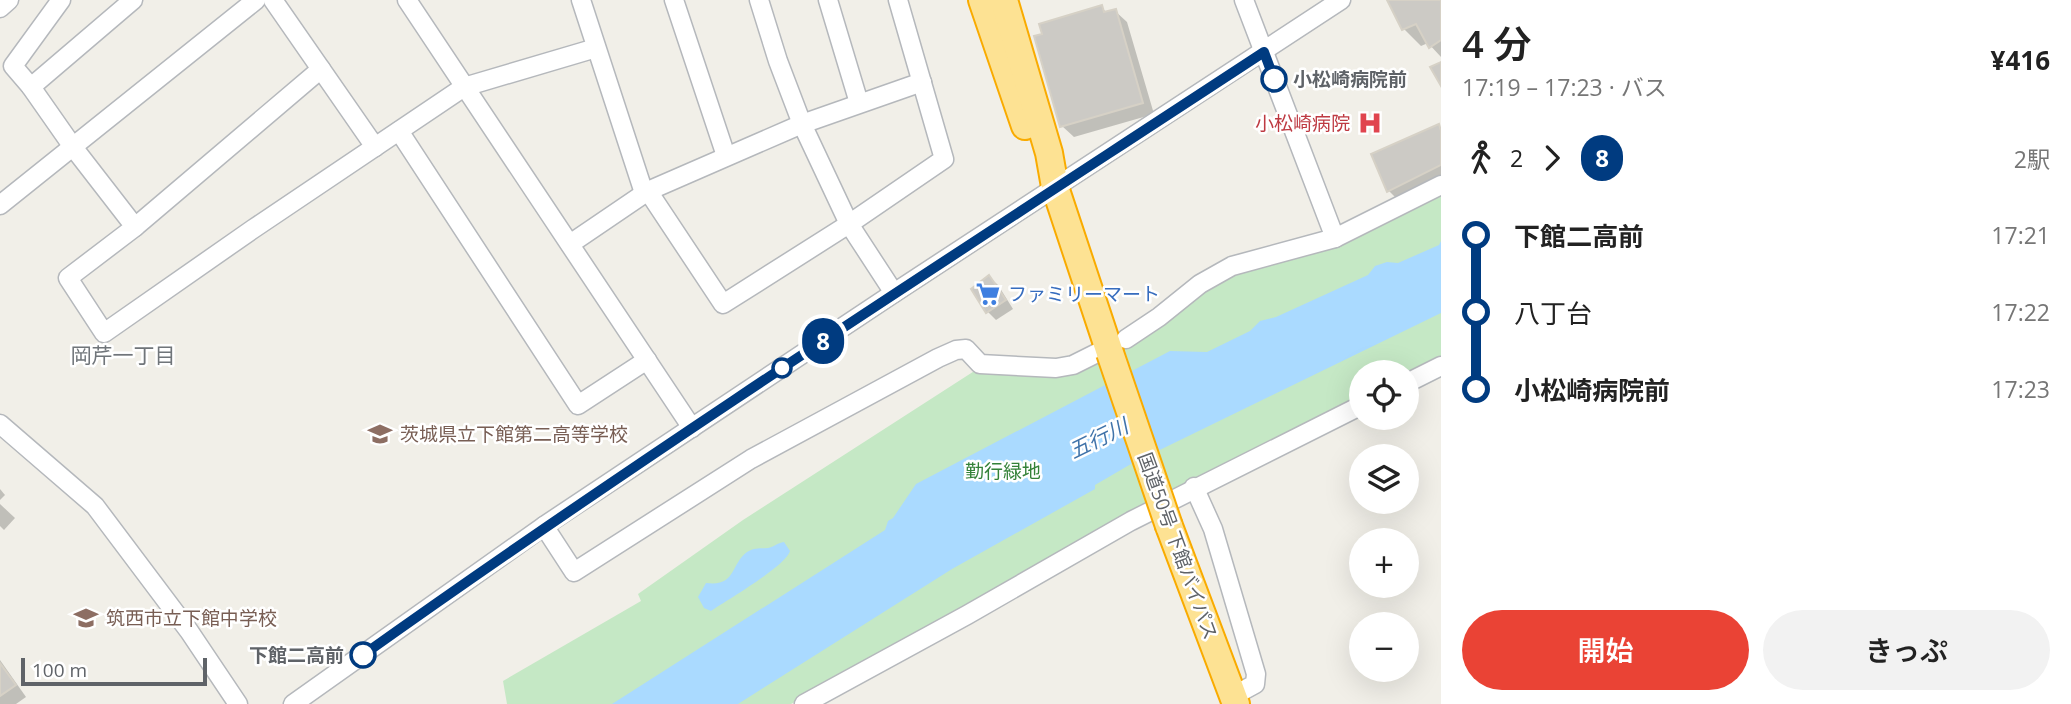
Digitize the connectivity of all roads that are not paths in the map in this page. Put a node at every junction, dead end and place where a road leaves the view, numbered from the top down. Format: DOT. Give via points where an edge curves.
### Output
graph roads {
  1 [pos="9,0"];
  2 [pos="61,0"];
  3 [pos="133,0"];
  4 [pos="256,0"];
  5 [pos="273,0"];
  6 [pos="407,0"];
  7 [pos="581,0"];
  8 [pos="674,0"];
  9 [pos="759,0"];
  10 [pos="828,0"];
  11 [pos="898,0"];
  12 [pos="982,0"];
  13 [pos="1004,0"];
  14 [pos="1244,0"];
  15 [pos="1341,0"];
  16 [pos="0,8"];
  17 [pos="596,48"];
  18 [pos="1264,52"];
  19 [pos="6,65"];
  20 [pos="321,69"];
  21 [pos="922,82"];
  22 [pos="31,87"];
  23 [pos="464,87"];
  24 [pos="859,103"];
  25 [pos="802,124"];
  26 [pos="399,131"];
  27 [pos="73,147"];
  28 [pos="375,147"];
  29 [pos="726,156"];
  30 [pos="1441,185"];
  31 [pos="1055,187"];
  32 [pos="646,192"];
  33 [pos="0,205"];
  34 [pos="849,224"];
  35 [pos="135,227"];
  36 [pos="1335,237"];
  37 [pos="570,244"];
  38 [pos="894,293"];
  39 [pos="1112,348"];
  40 [pos="647,360"];
  41 [pos="1441,366"];
  42 [pos="1419,377"];
  43 [pos="1349,411"];
  44 [pos="0,424"];
  45 [pos="692,428"];
  46 [pos="1194,487"];
  47 [pos="544,526"];
  48 [pos="1235,700"];
  49 [pos="238,704"];
  50 [pos="293,704"];
  51 [pos="804,704"];
  1 -- 16 [label="street"];
  2 -- 19 [label="street"];
  3 -- 22 [label="street"];
  4 -- 27 [label="street"];
  5 -- 20 [label="street"];
  6 -- 23 [label="street"];
  7 -- 17 [label="street"];
  8 -- 29 [label="street"];
  9 -- 25 [label="street"];
  10 -- 24 [label="street"];
  11 -- 21 [label="street"];
  12 -- 31 [label="highway, 国道50号 下館バイパス" via="1038,161"];
  13 -- 31 [label="highway, 国道50号 下館バイパス"];
  14 -- 18 [label="street"];
  15 -- 18 [label="street"];
  17 -- 23 [label="street"];
  17 -- 32 [label="street"];
  18 -- 31 [label="street"];
  18 -- 36 [label="street"];
  19 -- 22 [label="street"];
  20 -- 28 [label="street"];
  20 -- 35 [label="street"];
  21 -- 24 [label="street"];
  21 -- 34 [label="street" via="944,159"];
  22 -- 27 [label="street"];
  23 -- 26 [label="street"];
  23 -- 37 [label="street"];
  24 -- 25 [label="street"];
  25 -- 29 [label="street"];
  25 -- 34 [label="street"];
  26 -- 28 [label="street"];
  26 -- 40 [label="street" via="578,405"];
  27 -- 33 [label="street"];
  27 -- 35 [label="street"];
  28 -- 35 [label="street" via="104,333 68,278"];
  29 -- 32 [label="street"];
  30 -- 36 [label="street"];
  31 -- 38 [label="street"];
  31 -- 39 [label="highway, 国道50号 下館バイパス"];
  32 -- 34 [label="street" via="723,304"];
  32 -- 37 [label="street"];
  34 -- 38 [label="street"];
  36 -- 39 [label="street" via="1232,266"];
  37 -- 40 [label="street"];
  38 -- 45 [label="street"];
  39 -- 47 [label="street" via="1056,369 980,364 965,349 947,354 751,459 575,572"];
  39 -- 48 [label="highway, 国道50号 下館バイパス, bridge" via="1169,526"];
  40 -- 45 [label="street"];
  41 -- 42 [label="street"];
  43 -- 46 [label="street"];
  44 -- 49 [label="street" via="95,506"];
  45 -- 47 [label="street"];
  46 -- 48 [label="street" via="1213,529 1256,674 1255,684"];
  46 -- 51 [label="street"];
  47 -- 50 [label="street"];
}
